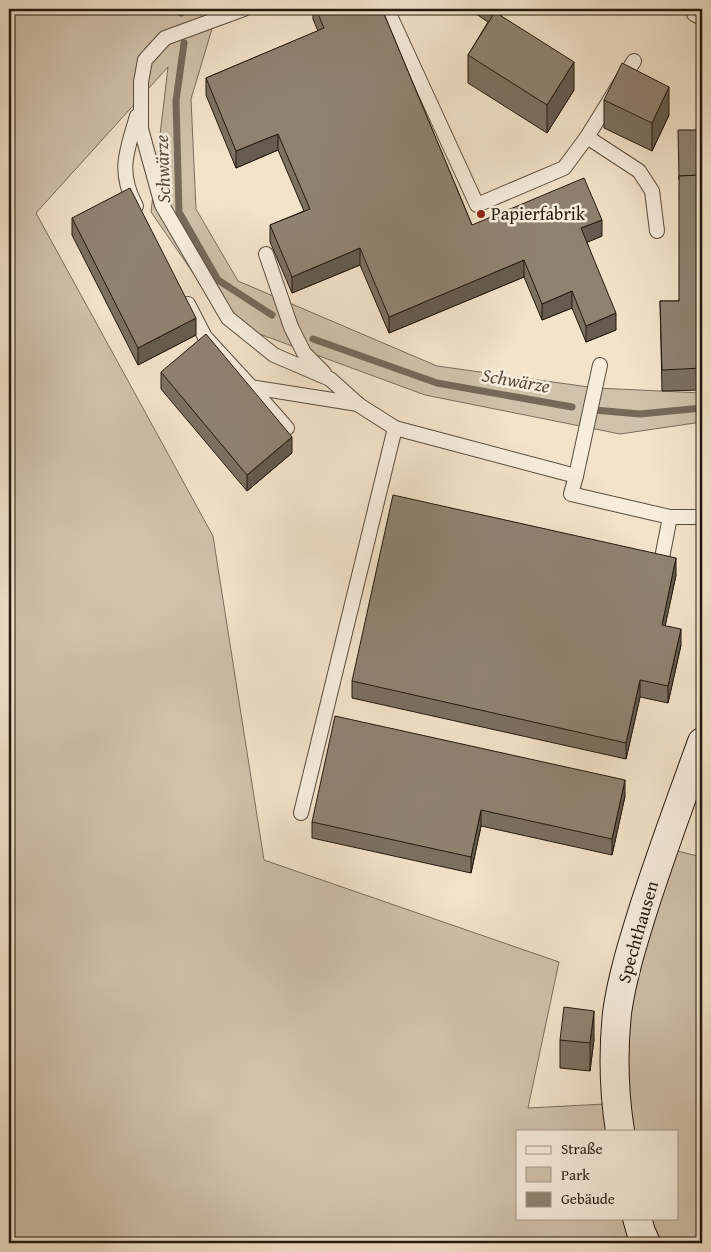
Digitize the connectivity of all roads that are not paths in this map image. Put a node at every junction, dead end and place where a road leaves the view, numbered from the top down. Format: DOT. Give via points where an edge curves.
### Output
graph roads {
  1 [pos="244,9"];
  2 [pos="387,9"];
  3 [pos="692,9"];
  4 [pos="702,18"];
  5 [pos="634,61"];
  6 [pos="140,107"];
  7 [pos="587,137"];
  8 [pos="141,217"];
  9 [pos="657,231"];
  10 [pos="266,254"];
  11 [pos="182,294"];
  12 [pos="600,366"];
  13 [pos="330,379"];
  14 [pos="250,387"];
  15 [pos="359,404"];
  16 [pos="287,428"];
  17 [pos="395,428"];
  18 [pos="576,476"];
  19 [pos="702,516"];
  20 [pos="670,517"];
  21 [pos="661,563"];
  22 [pos="702,742"];
  23 [pos="301,813"];
  24 [pos="620,1130"];
  25 [pos="638,1220"];
  26 [pos="646,1243"];
  1 -- 6 [label="lane" via="165,38 145,60 140,82"];
  2 -- 7 [label="lane" via="477,205 564,168"];
  3 -- 4 [label="lane"];
  5 -- 7 [label="lane"];
  6 -- 8 [label="lane" via="124,160 128,191"];
  6 -- 13 [label="lane" via="141,129 162,204 228,318 274,355"];
  7 -- 9 [label="lane" via="639,171 652,191"];
  10 -- 13 [label="lane" via="304,353"];
  11 -- 14 [label="lane" via="205,337"];
  12 -- 18 [label="lane"];
  13 -- 15 [label="lane"];
  14 -- 15 [label="lane"];
  14 -- 16 [label="lane"];
  15 -- 17 [label="lane"];
  17 -- 18 [label="lane"];
  17 -- 23 [label="lane"];
  18 -- 20 [label="lane" via="571,494"];
  19 -- 20 [label="lane"];
  20 -- 21 [label="lane"];
  22 -- 24 [label="main road, Spechthausen" via="662,850 628,957 617,1013 615,1061"];
  25 -- 26 [label="main road"];
}
